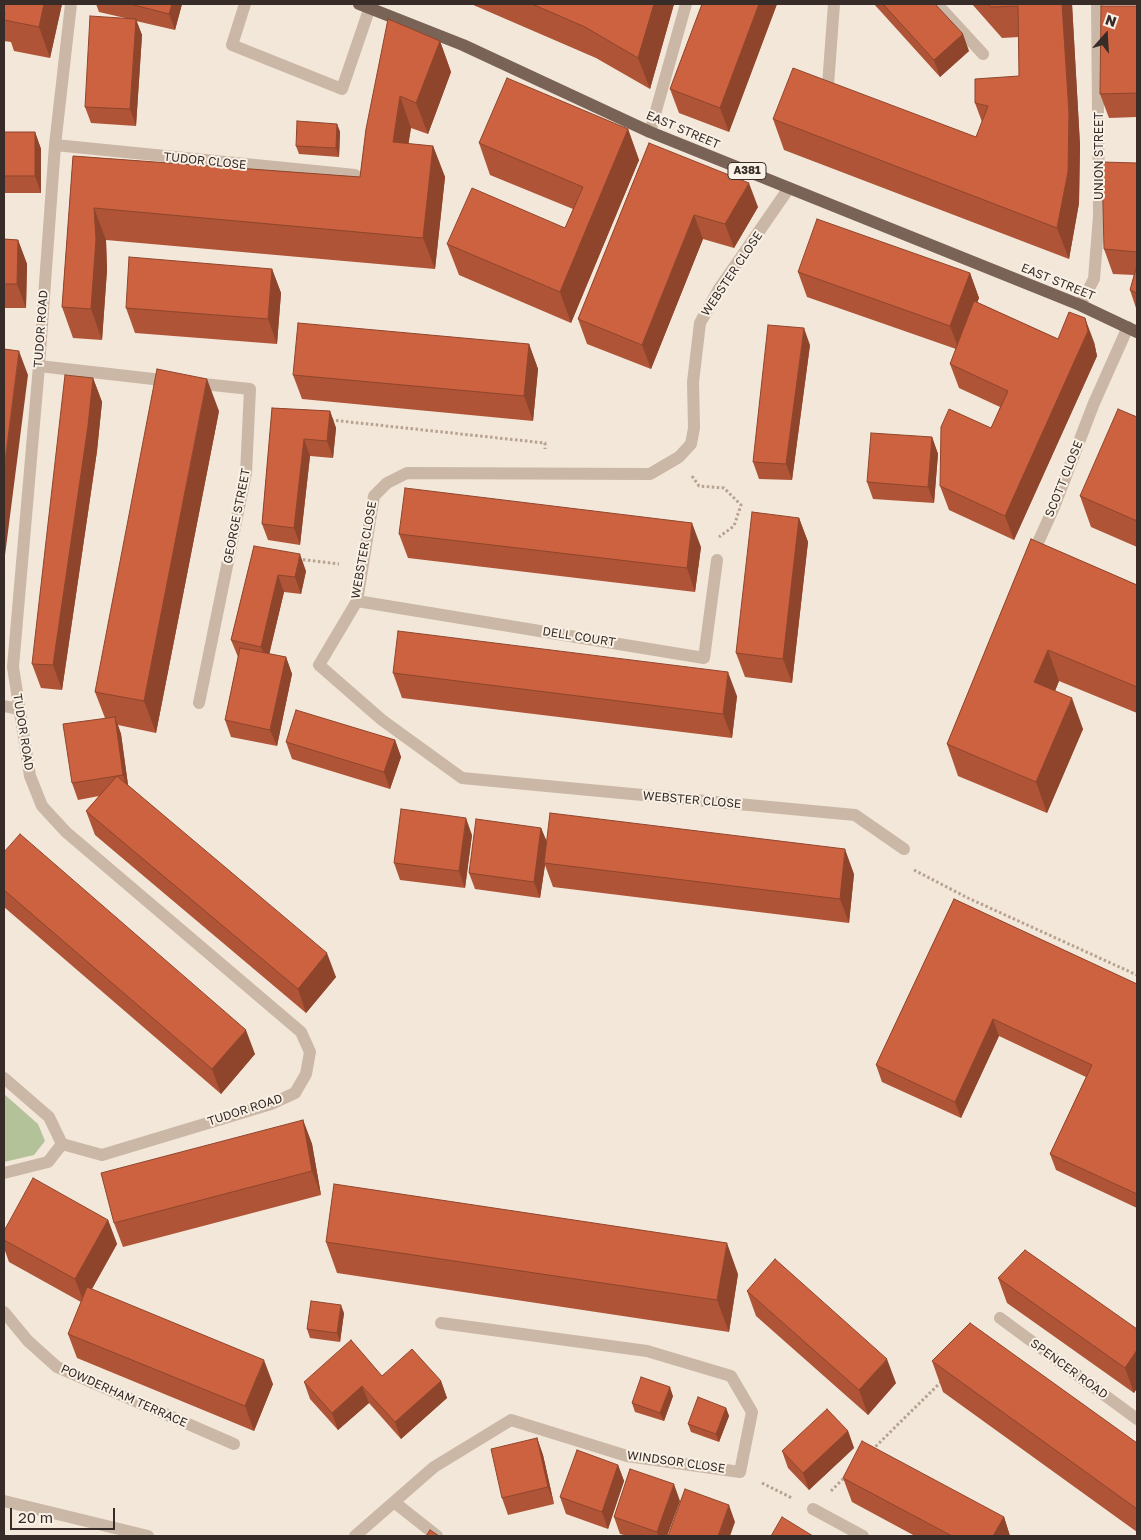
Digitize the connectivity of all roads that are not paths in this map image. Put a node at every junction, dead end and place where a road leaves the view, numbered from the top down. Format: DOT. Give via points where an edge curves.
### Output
graph roads {
  1 [pos="71,4"];
  2 [pos="245,4"];
  3 [pos="686,4"];
  4 [pos="834,4"];
  5 [pos="937,4"];
  6 [pos="1097,4"];
  7 [pos="365,6"];
  8 [pos="983,54"];
  9 [pos="828,85"];
  10 [pos="650,132"];
  11 [pos="54,145"];
  12 [pos="355,175"];
  13 [pos="789,188"];
  14 [pos="1080,306"];
  15 [pos="1133,330"];
  16 [pos="39,366"];
  17 [pos="717,560"];
  18 [pos="1026,568"];
  19 [pos="357,601"];
  20 [pos="199,703"];
  21 [pos="4,706"];
  22 [pos="18,709"];
  23 [pos="904,850"];
  24 [pos="4,1078"];
  25 [pos="62,1144"];
  26 [pos="4,1173"];
  27 [pos="4,1312"];
  28 [pos="1000,1318"];
  29 [pos="441,1323"];
  30 [pos="1136,1416"];
  31 [pos="234,1444"];
  32 [pos="4,1501"];
  33 [pos="394,1502"];
  34 [pos="813,1509"];
  35 [pos="148,1536"];
  36 [pos="355,1536"];
  37 [pos="437,1536"];
  38 [pos="863,1536"];
  1 -- 11 [label="street, TUDOR ROAD"];
  2 -- 7 [label="street" via="232,45 342,89"];
  3 -- 10 [label="street"];
  4 -- 9 [label="street"];
  5 -- 8 [label="street"];
  6 -- 14 [label="street, UNION STREET" via="1099,216 1094,279"];
  7 -- 10 [label="main road, EAST STREET / A381" via="463,45"];
  10 -- 13 [label="main road, EAST STREET / A381"];
  11 -- 12 [label="street, TUDOR CLOSE"];
  11 -- 16 [label="street, TUDOR ROAD"];
  13 -- 14 [label="main road, EAST STREET / A381"];
  13 -- 19 [label="street, WEBSTER CLOSE" via="719,289 700,323 693,382 694,428 690,444 679,457 650,474 407,473 387,483 374,496"];
  14 -- 15 [label="main road, EAST STREET / A381"];
  15 -- 18 [label="street, SCOTT CLOSE" via="1094,403 1054,507"];
  16 -- 20 [label="street, GEORGE STREET" via="250,389 246,473"];
  16 -- 22 [label="street, TUDOR ROAD" via="13,667"];
  17 -- 19 [label="street, DELL COURT" via="704,658"];
  19 -- 23 [label="street, WEBSTER CLOSE" via="319,665 382,720 462,778 855,816"];
  21 -- 22 [label="street"];
  22 -- 25 [label="street, TUDOR ROAD" via="30,776 42,806 66,832 301,1032 310,1052 306,1074 295,1093 272,1104 102,1155"];
  24 -- 25 [label="street" via="49,1117"];
  25 -- 26 [label="street" via="48,1162"];
  27 -- 31 [label="street, POWDERHAM TERRACE" via="28,1341 57,1367"];
  28 -- 30 [label="street, SPENCER ROAD"];
  29 -- 33 [label="street, WINDSOR CLOSE" via="647,1351 731,1376 752,1412 740,1472 627,1456 511,1420 434,1467"];
  32 -- 35 [label="street"];
  33 -- 36 [label="street, WINDSOR CLOSE"];
  33 -- 37 [label="street"];
  34 -- 38 [label="street"];
}
